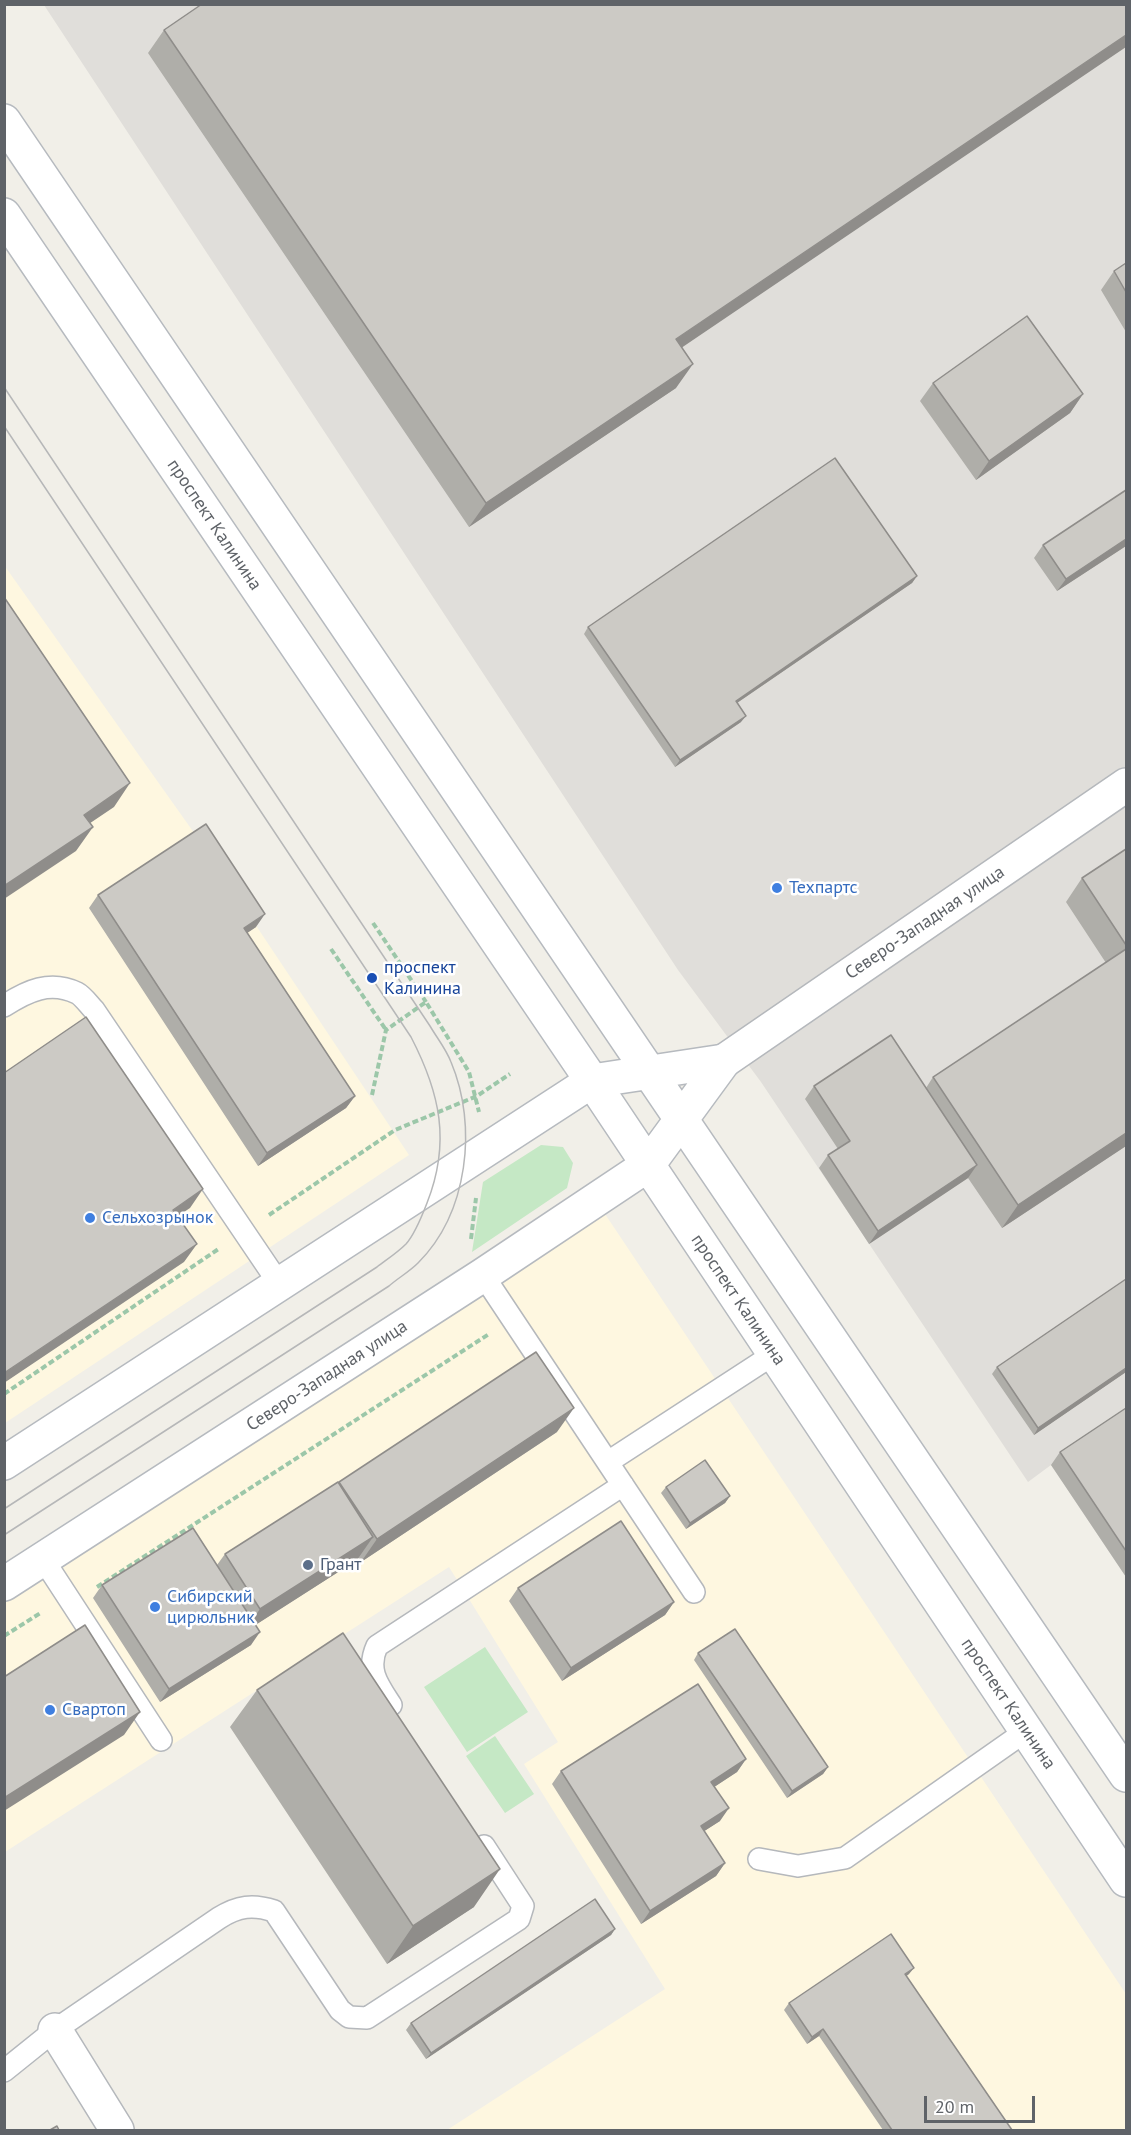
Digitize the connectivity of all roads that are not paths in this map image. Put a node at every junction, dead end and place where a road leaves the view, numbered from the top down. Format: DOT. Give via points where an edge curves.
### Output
graph roads {
  1 [pos="4,121"];
  2 [pos="4,215"];
  3 [pos="1126,785"];
  4 [pos="4,1006"];
  5 [pos="724,1061"];
  6 [pos="650,1072"];
  7 [pos="592,1081"];
  8 [pos="682,1118"];
  9 [pos="648,1165"];
  10 [pos="483,1275"];
  11 [pos="280,1284"];
  12 [pos="774,1354"];
  13 [pos="608,1462"];
  14 [pos="4,1463"];
  15 [pos="623,1485"];
  16 [pos="43,1559"];
  17 [pos="4,1584"];
  18 [pos="694,1592"];
  19 [pos="402,1722"];
  20 [pos="1026,1731"];
  21 [pos="161,1740"];
  22 [pos="1126,1775"];
  23 [pos="472,1827"];
  24 [pos="759,1858"];
  25 [pos="1126,1880"];
  26 [pos="55,2030"];
  27 [pos="4,2071"];
  28 [pos="117,2130"];
  1 -- 6 [label="main road"];
  2 -- 7 [label="main road, проспект Калинина"];
  3 -- 5 [label="main road, Северо-Западная улица"];
  4 -- 11 [label="lane" via="28,990 53,988 78,993 94,1010"];
  5 -- 6 [label="main road"];
  5 -- 8 [label="main road"];
  6 -- 7 [label="main road"];
  6 -- 8 [label="main road"];
  7 -- 9 [label="main road, проспект Калинина"];
  7 -- 11 [label="main road"];
  8 -- 9 [label="main road"];
  8 -- 22 [label="main road"];
  9 -- 10 [label="main road, Северо-Западная улица"];
  9 -- 12 [label="main road, проспект Калинина"];
  10 -- 13 [label="lane"];
  10 -- 16 [label="main road, Северо-Западная улица"];
  11 -- 14 [label="main road"];
  12 -- 13 [label="lane"];
  12 -- 20 [label="main road, проспект Калинина"];
  13 -- 15 [label="lane"];
  15 -- 18 [label="lane"];
  15 -- 19 [label="lane" via="377,1646 371,1670"];
  16 -- 17 [label="main road, Северо-Западная улица"];
  16 -- 21 [label="lane"];
  20 -- 24 [label="lane" via="845,1858 798,1866"];
  20 -- 25 [label="main road, проспект Калинина"];
  23 -- 26 [label="lane" via="523,1906 522,1913 513,1923 377,2013 358,2019 340,2010 274,1911 248,1906 232,1909"];
  26 -- 27 [label="lane"];
  26 -- 28 [label="main road"];
}
